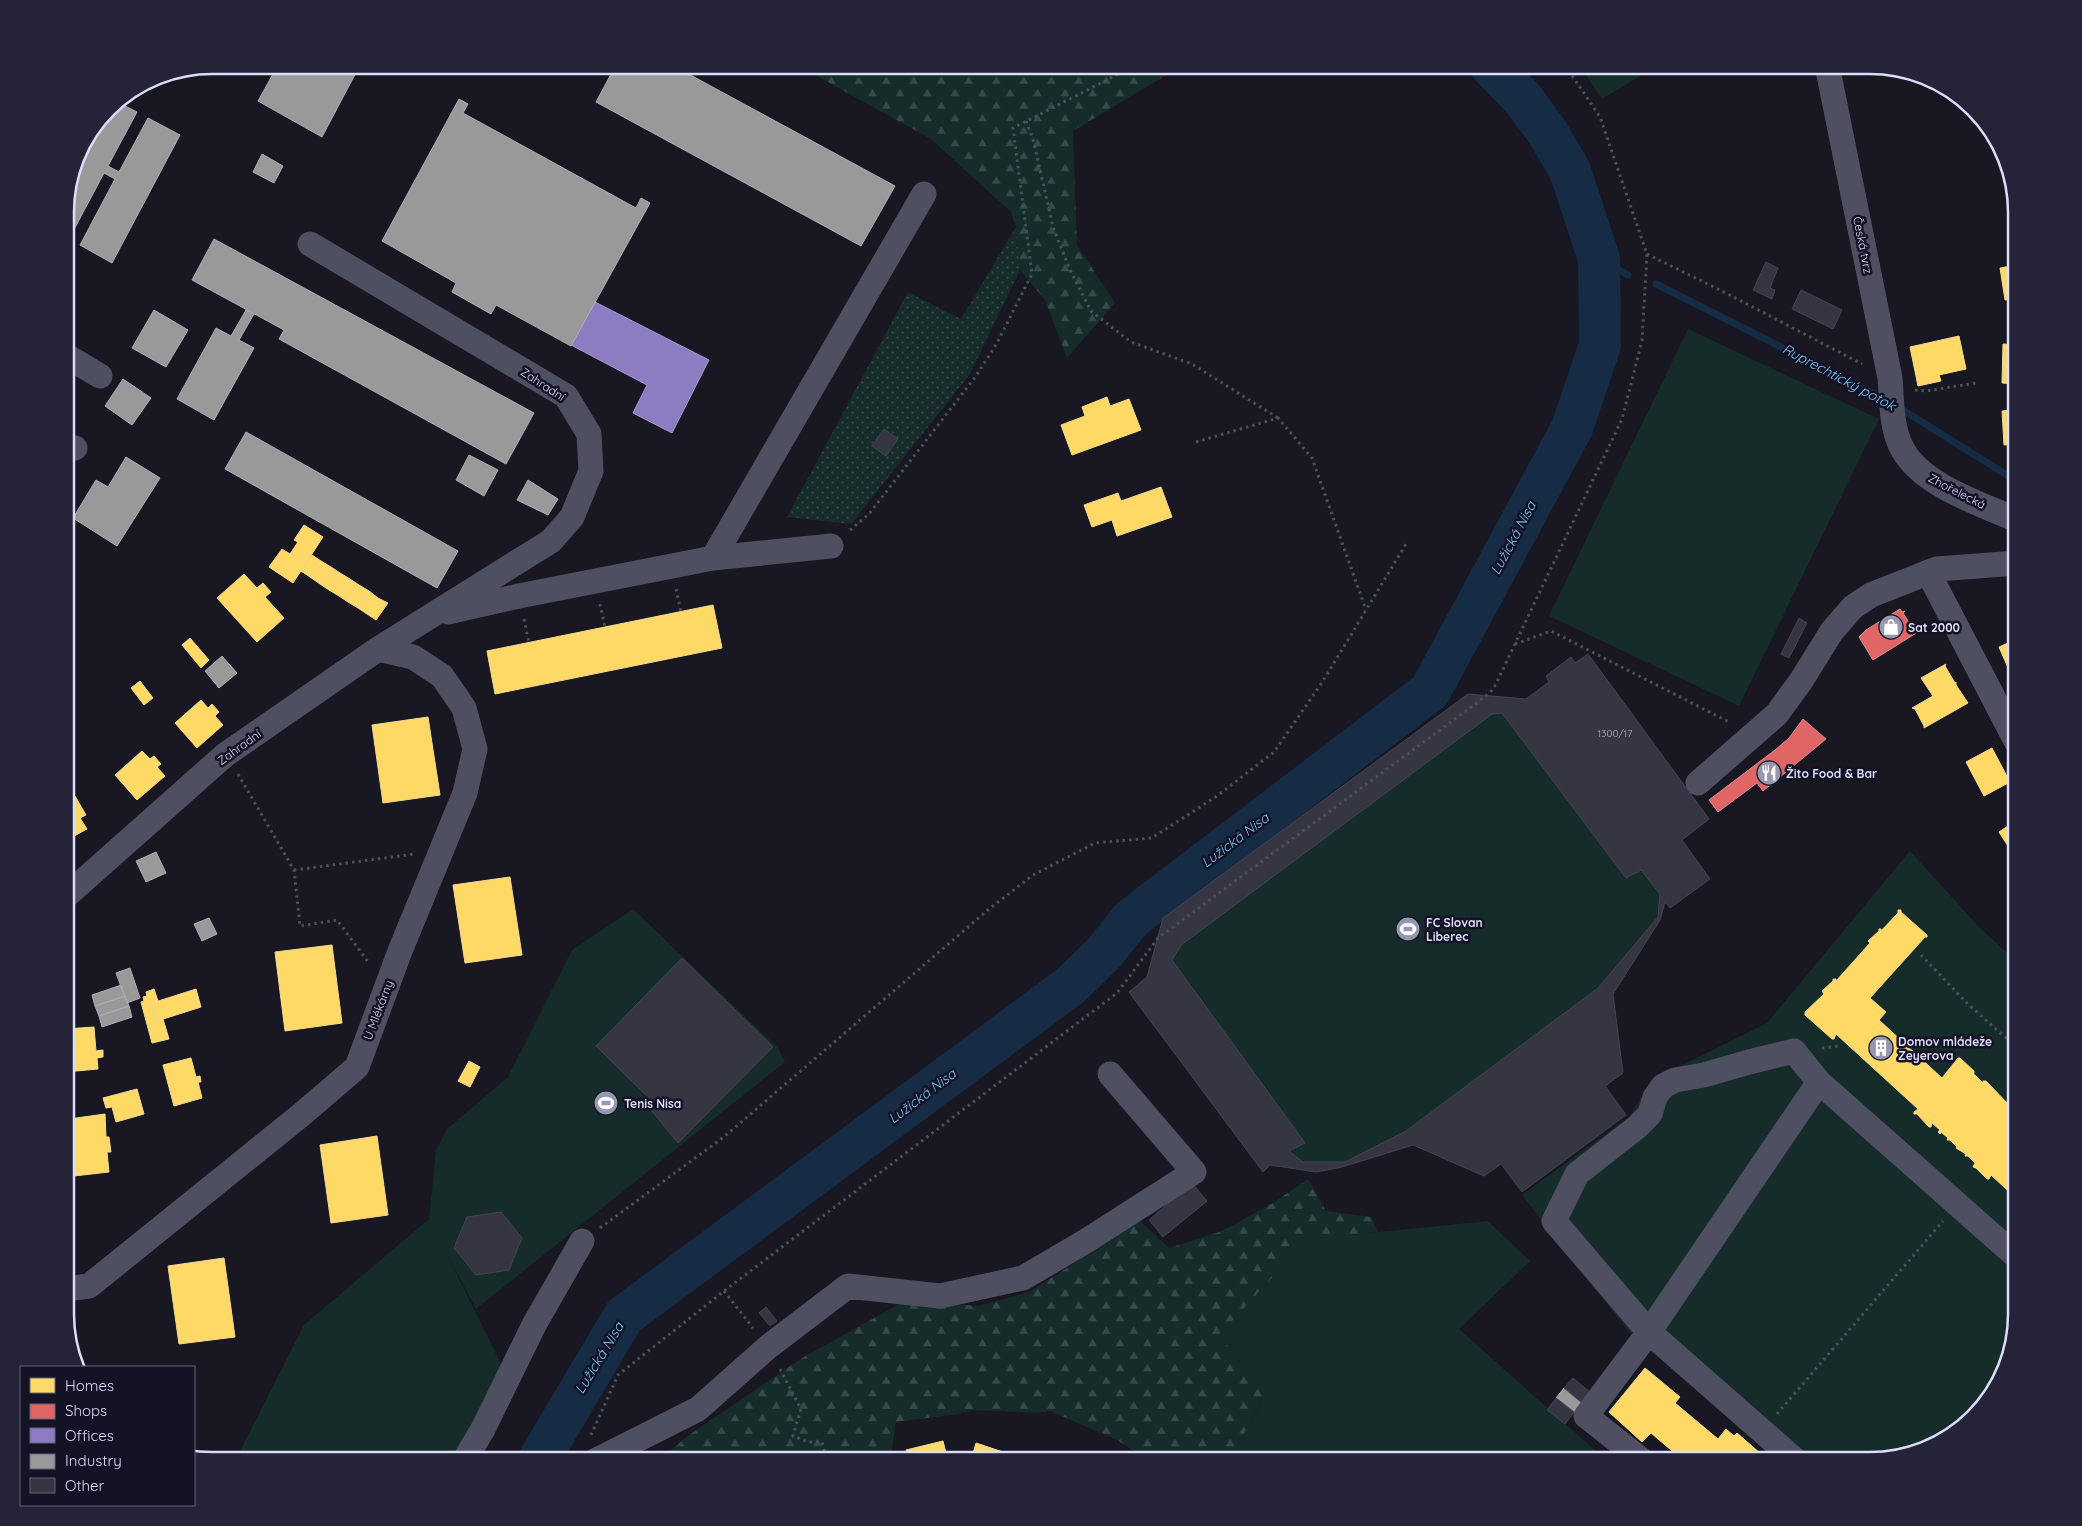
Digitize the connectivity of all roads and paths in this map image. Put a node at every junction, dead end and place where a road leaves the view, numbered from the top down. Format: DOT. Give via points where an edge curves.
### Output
graph roads {
  1 [pos="1118,74"];
  2 [pos="1571,74"];
  3 [pos="1829,74"];
  4 [pos="1026,120"];
  5 [pos="924,194"];
  6 [pos="310,244"];
  7 [pos="1647,254"];
  8 [pos="74,360"];
  9 [pos="100,376"];
  10 [pos="1890,378"];
  11 [pos="1976,383"];
  12 [pos="1278,418"];
  13 [pos="1895,425"];
  14 [pos="1196,442"];
  15 [pos="2008,516"];
  16 [pos="1406,544"];
  17 [pos="831,546"];
  18 [pos="713,558"];
  19 [pos="2008,563"];
  20 [pos="1928,572"];
  21 [pos="1366,610"];
  22 [pos="429,616"];
  23 [pos="1515,644"];
  24 [pos="378,649"];
  25 [pos="2008,726"];
  26 [pos="1752,734"];
  27 [pos="235,769"];
  28 [pos="1698,783"];
  29 [pos="440,851"];
  30 [pos="294,870"];
  31 [pos="74,889"];
  32 [pos="1921,955"];
  33 [pos="387,986"];
  34 [pos="2008,1040"];
  35 [pos="1110,1074"];
  36 [pos="1819,1082"];
  37 [pos="1958,1204"];
  38 [pos="582,1241"];
  39 [pos="2008,1249"];
  40 [pos="74,1288"];
  41 [pos="1649,1332"];
  42 [pos="801,1409"];
  43 [pos="1762,1431"];
  44 [pos="469,1452"];
  45 [pos="591,1452"];
  46 [pos="825,1452"];
  47 [pos="1632,1452"];
  48 [pos="1786,1452"];
  1 -- 4 [label="path"];
  2 -- 7 [label="path" via="1600,116"];
  3 -- 10 [label="street, Česká tvrz"];
  4 -- 12 [label="path" via="1053,227 1091,311 1131,342 1192,364"];
  4 -- 17 [label="path" via="1013,128 1032,274 976,376 869,514"];
  5 -- 18 [label="street"];
  6 -- 22 [label="street, Zahradní" via="566,396 589,434 591,471 572,516 551,541"];
  7 -- 10 [label="path"];
  7 -- 23 [label="path" via="1642,342 1622,419"];
  8 -- 9 [label="street"];
  10 -- 11 [label="path" via="1915,390 1926,391"];
  10 -- 13 [label="street, Česká tvrz"];
  12 -- 14 [label="path"];
  12 -- 21 [label="path" via="1312,458"];
  13 -- 15 [label="street, Zhořelecká" via="1902,450 1927,477"];
  16 -- 21 [label="path"];
  17 -- 18 [label="street, Zahradní"];
  18 -- 22 [label="street, Zahradní"];
  19 -- 20 [label="street"];
  20 -- 25 [label="street"];
  20 -- 26 [label="street" via="1871,595 1853,607 1832,631 1776,714"];
  21 -- 38 [label="path" via="1274,752 1217,796 1152,838 1095,843 1033,875 989,909 725,1136"];
  22 -- 24 [label="street, Zahradní"];
  23 -- 26 [label="path" via="1551,630"];
  23 -- 45 [label="path" via="1494,688 1486,696 1158,938 1117,993 724,1290 618,1375"];
  24 -- 29 [label="street, U Mlékárny" via="413,656 442,676 464,708 475,749 465,793"];
  24 -- 31 [label="street, Zahradní" via="226,755"];
  26 -- 28 [label="street"];
  27 -- 30 [label="path"];
  29 -- 30 [label="path"];
  29 -- 33 [label="street, U Mlékárny"];
  30 -- 33 [label="path" via="300,926 337,920"];
  32 -- 34 [label="path"];
  33 -- 40 [label="street, U Mlékárny" via="357,1067 89,1286"];
  35 -- 45 [label="street" via="1194,1172 1023,1278 940,1296 848,1286 768,1347 698,1409"];
  36 -- 37 [label="street"];
  36 -- 41 [label="street"];
  36 -- 41 [label="street" via="1794,1051 1675,1080 1663,1086 1655,1097 1650,1114 1637,1127 1577,1174 1554,1221"];
  37 -- 39 [label="street"];
  37 -- 43 [label="path"];
  38 -- 44 [label="street" via="534,1325"];
  41 -- 43 [label="street"];
  41 -- 47 [label="street" via="1586,1416"];
  42 -- 46 [label="path" via="793,1436 808,1442 822,1442"];
  43 -- 48 [label="street"];
}
